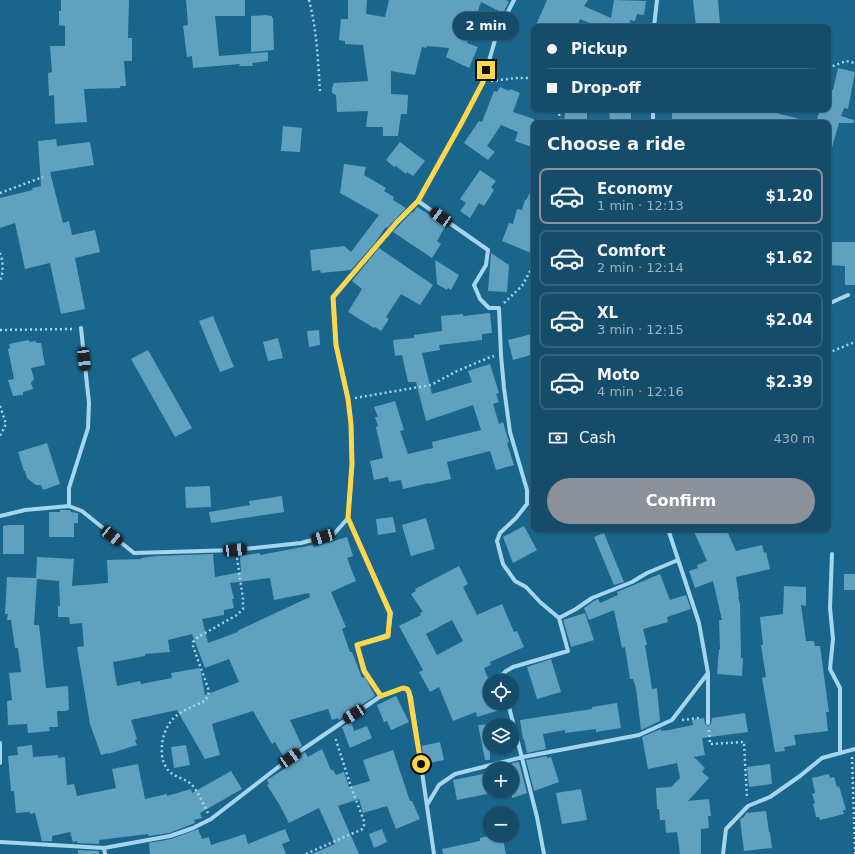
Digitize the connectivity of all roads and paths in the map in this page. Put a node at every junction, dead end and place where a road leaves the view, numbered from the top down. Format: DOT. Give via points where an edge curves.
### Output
graph roads {
  1 [pos="309,0"];
  2 [pos="514,0"];
  3 [pos="657,0"];
  4 [pos="654,24"];
  5 [pos="855,64"];
  6 [pos="831,67"];
  7 [pos="531,78"];
  8 [pos="483,82"];
  9 [pos="320,92"];
  10 [pos="43,177"];
  11 [pos="0,193"];
  12 [pos="418,201"];
  13 [pos="0,253"];
  14 [pos="531,270"];
  15 [pos="0,280"];
  16 [pos="848,295"];
  17 [pos="831,303"];
  18 [pos="499,308"];
  19 [pos="81,328"];
  20 [pos="0,330"];
  21 [pos="855,342"];
  22 [pos="831,352"];
  23 [pos="501,355"];
  24 [pos="348,399"];
  25 [pos="0,406"];
  26 [pos="0,436"];
  27 [pos="69,506"];
  28 [pos="0,516"];
  29 [pos="348,518"];
  30 [pos="669,532"];
  31 [pos="235,550"];
  32 [pos="832,554"];
  33 [pos="678,560"];
  34 [pos="559,618"];
  35 [pos="708,673"];
  36 [pos="503,674"];
  37 [pos="381,696"];
  38 [pos="510,710"];
  39 [pos="672,720"];
  40 [pos="708,723"];
  41 [pos="332,728"];
  42 [pos="0,743"];
  43 [pos="853,750"];
  44 [pos="840,753"];
  45 [pos="523,757"];
  46 [pos="0,763"];
  47 [pos="427,805"];
  48 [pos="748,806"];
  49 [pos="211,819"];
  50 [pos="0,842"];
  51 [pos="104,848"];
  52 [pos="105,854"];
  53 [pos="306,854"];
  54 [pos="434,854"];
  55 [pos="544,854"];
  56 [pos="723,854"];
  57 [pos="854,854"];
  1 -- 9 [label="path" via="318,55"];
  2 -- 8 [label="street" via="497,33"];
  3 -- 4 [label="street"];
  5 -- 6 [label="path" via="846,61"];
  7 -- 8 [label="path"];
  8 -- 12 [label="street"];
  10 -- 11 [label="path"];
  12 -- 18 [label="street" via="488,250 486,265 474,285 480,299 489,308"];
  12 -- 24 [label="street" via="333,297 336,345"];
  13 -- 15 [label="path"];
  14 -- 18 [label="path" via="522,286"];
  16 -- 17 [label="street"];
  18 -- 23 [label="street"];
  19 -- 20 [label="path"];
  19 -- 27 [label="street" via="89,403 88,428 69,488"];
  21 -- 22 [label="path"];
  23 -- 24 [label="path" via="457,371 431,386"];
  23 -- 34 [label="street" via="510,432 527,490 527,504 500,533 497,542 503,564 514,581 526,587"];
  24 -- 29 [label="street" via="352,464"];
  25 -- 26 [label="path" via="6,424"];
  27 -- 28 [label="street" via="24,510"];
  27 -- 31 [label="street" via="82,511 134,553"];
  29 -- 31 [label="street" via="334,534 301,543"];
  29 -- 37 [label="street" via="390,613 388,636 357,645 364,671"];
  30 -- 33 [label="street"];
  31 -- 49 [label="path" via="243,609 238,615 193,642 209,691 208,696 203,702 175,716 168,726 163,743 162,758 166,768 190,783"];
  32 -- 44 [label="street" via="830,608 833,639 830,669 840,688"];
  33 -- 34 [label="street" via="592,598"];
  33 -- 35 [label="street" via="699,623"];
  34 -- 36 [label="street" via="568,651 513,667"];
  35 -- 39 [label="street"];
  35 -- 40 [label="street"];
  37 -- 41 [label="street"];
  37 -- 47 [label="street" via="403,688 409,692"];
  38 -- 45 [label="street"];
  39 -- 40 [label="path" via="699,718"];
  39 -- 45 [label="street" via="639,735"];
  40 -- 48 [label="path" via="710,744 744,742"];
  41 -- 49 [label="street"];
  41 -- 53 [label="path" via="364,827"];
  42 -- 46 [label="street"];
  43 -- 44 [label="street"];
  43 -- 57 [label="path"];
  44 -- 48 [label="street" via="822,758 770,796"];
  45 -- 47 [label="street" via="455,774 439,785"];
  45 -- 55 [label="street"];
  47 -- 54 [label="street"];
  48 -- 56 [label="street" via="726,829"];
  49 -- 51 [label="street" via="170,836"];
  50 -- 51 [label="street"];
  51 -- 52 [label="street"];
}
